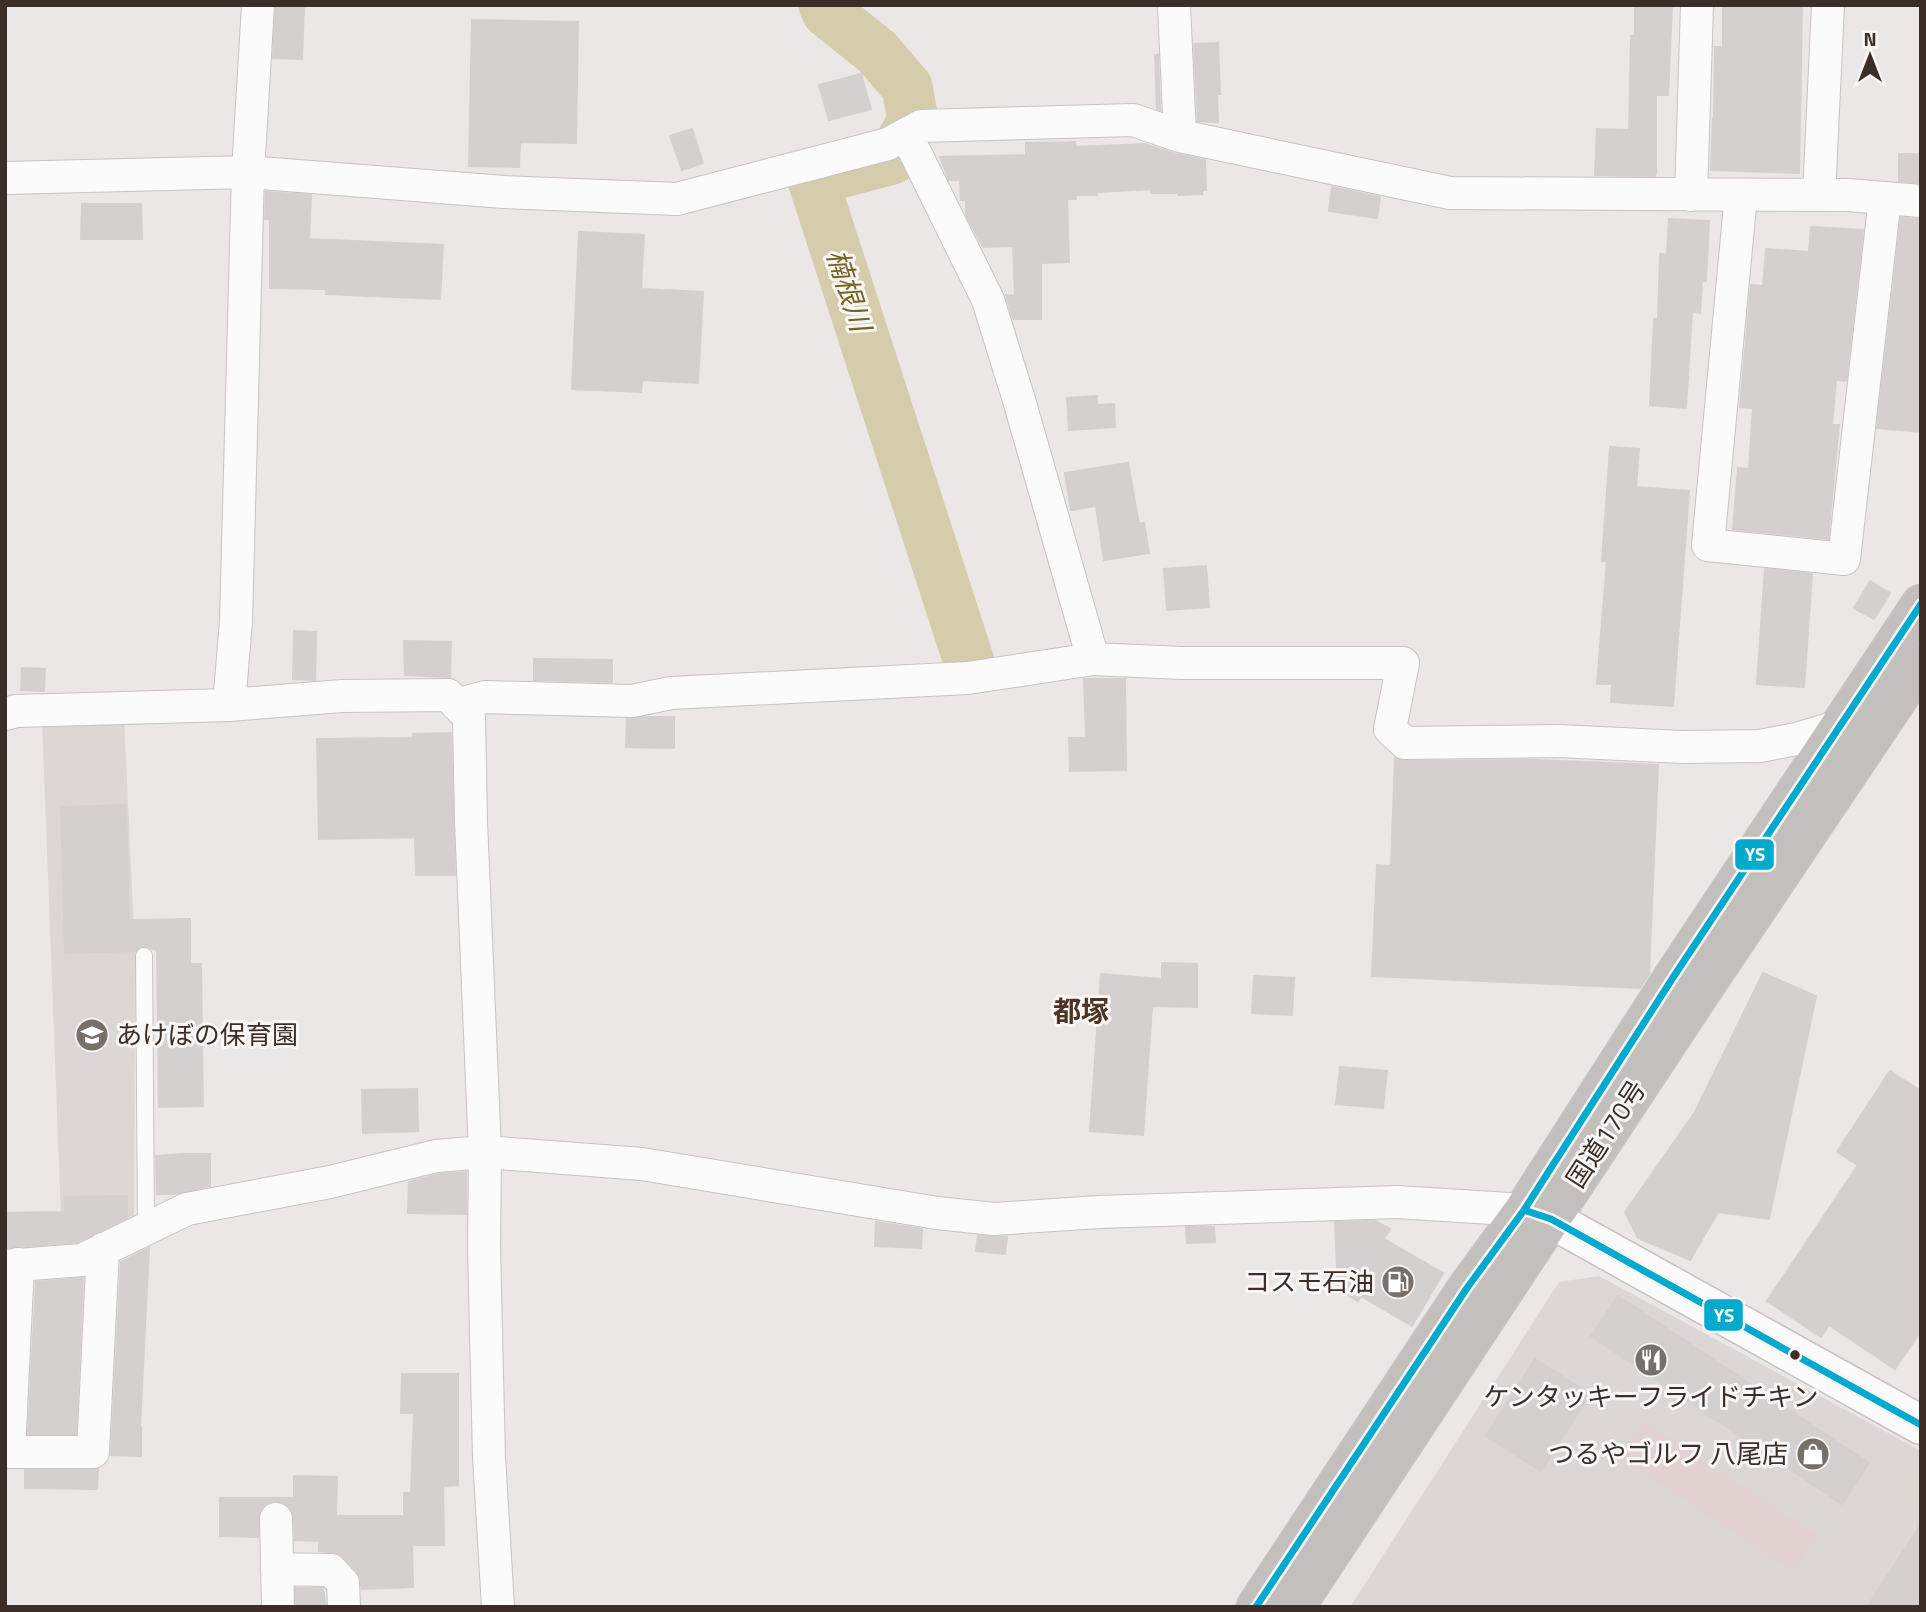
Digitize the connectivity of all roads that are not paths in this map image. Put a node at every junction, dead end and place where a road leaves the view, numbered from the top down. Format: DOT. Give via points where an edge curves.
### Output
graph roads {
  1 [pos="258,5"];
  2 [pos="1174,5"];
  3 [pos="1697,5"];
  4 [pos="1828,5"];
  5 [pos="906,134"];
  6 [pos="1180,136"];
  7 [pos="248,172"];
  8 [pos="5,178"];
  9 [pos="1691,195"];
  10 [pos="1741,195"];
  11 [pos="1819,195"];
  12 [pos="1885,198"];
  13 [pos="1921,201"];
  14 [pos="1921,604"];
  15 [pos="1093,659"];
  16 [pos="1921,664"];
  17 [pos="1910,695"];
  18 [pos="229,705"];
  19 [pos="457,705"];
  20 [pos="5,715"];
  21 [pos="1840,726"];
  22 [pos="144,956"];
  23 [pos="485,1152"];
  24 [pos="1537,1214"];
  25 [pos="146,1228"];
  26 [pos="103,1249"];
  27 [pos="12,1265"];
  28 [pos="1921,1425"];
  29 [pos="276,1519"];
  30 [pos="277,1569"];
  31 [pos="278,1607"];
  32 [pos="344,1607"];
  33 [pos="498,1607"];
  34 [pos="1256,1607"];
  35 [pos="1295,1607"];
  1 -- 7 [label="street"];
  2 -- 6 [label="street"];
  3 -- 9 [label="street"];
  4 -- 11 [label="street"];
  5 -- 6 [label="street" via="921,126 1133,120"];
  5 -- 7 [label="street" via="888,144 677,199 504,192"];
  5 -- 15 [label="street" via="988,300"];
  6 -- 9 [label="street" via="1450,193"];
  7 -- 8 [label="street"];
  7 -- 18 [label="street" via="236,621"];
  9 -- 10 [label="street"];
  10 -- 11 [label="street"];
  10 -- 12 [label="street" via="1708,545 1844,559"];
  11 -- 12 [label="street"];
  12 -- 13 [label="street"];
  14 -- 21 [label="highway, 国道170号"];
  15 -- 19 [label="street" via="968,678 671,693 632,701 485,697"];
  15 -- 21 [label="street" via="1404,663 1391,729 1405,743 1760,746"];
  16 -- 17 [label="highway, 国道170号"];
  17 -- 24 [label="highway, 国道170号"];
  18 -- 19 [label="street" via="342,696 448,695"];
  18 -- 20 [label="street" via="16,711"];
  19 -- 23 [label="street" via="469,717"];
  21 -- 24 [label="highway, 国道170号" via="1667,988"];
  22 -- 25 [label="lane"];
  23 -- 24 [label="street" via="642,1164 994,1219 1397,1202"];
  23 -- 25 [label="street" via="436,1156 187,1209"];
  23 -- 33 [label="street" via="489,1457"];
  24 -- 28 [label="street"];
  24 -- 34 [label="highway, 国道170号" via="1467,1288"];
  24 -- 35 [label="highway, 国道170号"];
  25 -- 26 [label="street"];
  26 -- 27 [label="street" via="82,1260"];
  26 -- 27 [label="street" via="93,1452 9,1452"];
  29 -- 30 [label="street"];
  30 -- 31 [label="street"];
  30 -- 32 [label="street" via="331,1570 343,1583"];
}
